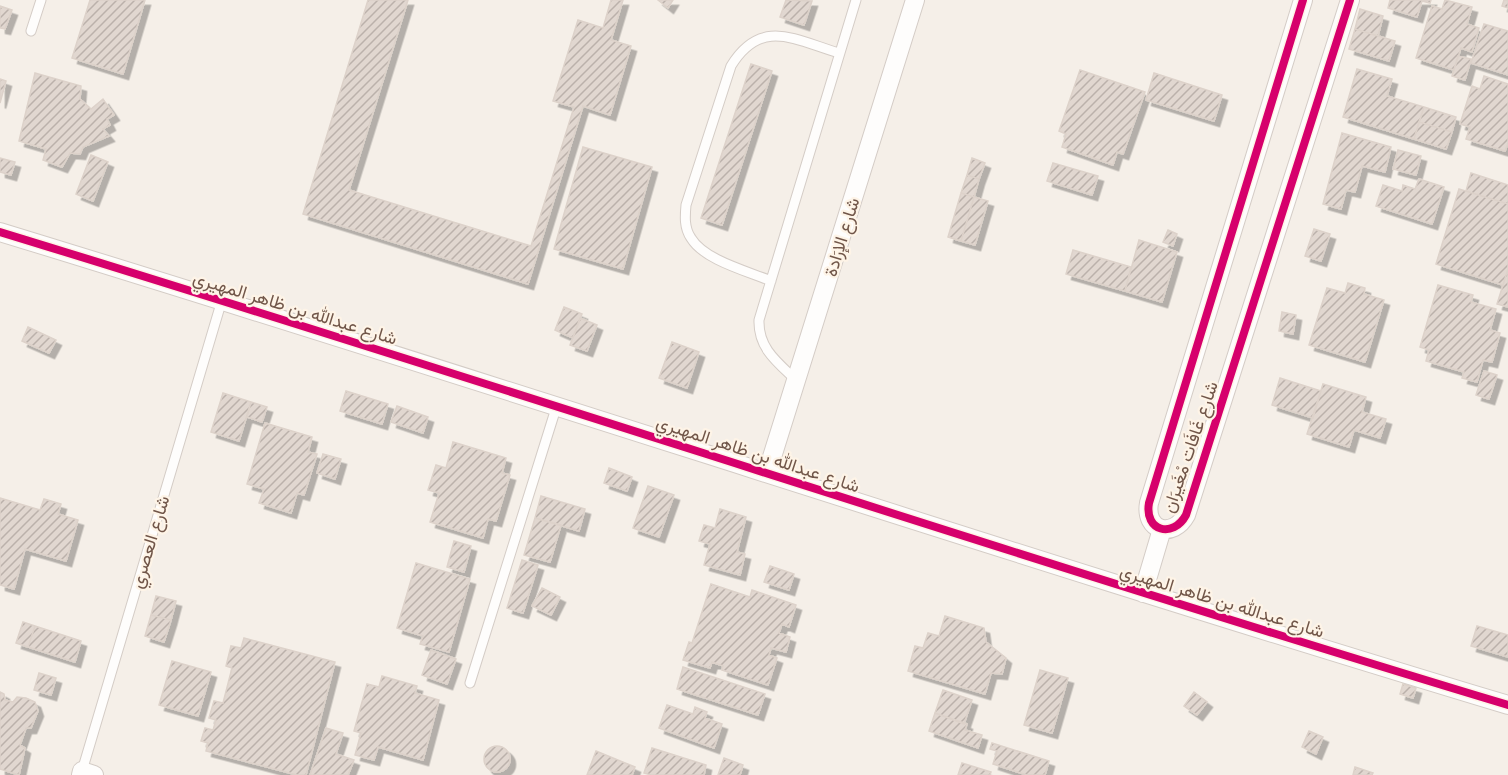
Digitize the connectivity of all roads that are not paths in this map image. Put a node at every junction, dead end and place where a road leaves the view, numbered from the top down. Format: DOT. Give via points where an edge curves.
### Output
graph roads {
  1 [pos="41,0"];
  2 [pos="856,0"];
  3 [pos="915,0"];
  4 [pos="1303,0"];
  5 [pos="1350,0"];
  6 [pos="31,31"];
  7 [pos="839,53"];
  8 [pos="0,232"];
  9 [pos="771,280"];
  10 [pos="222,300"];
  11 [pos="797,381"];
  12 [pos="557,405"];
  13 [pos="767,473"];
  14 [pos="1162,529"];
  15 [pos="1143,593"];
  16 [pos="470,683"];
  17 [pos="1508,705"];
  18 [pos="85,774"];
  1 -- 6 [label="lane"];
  2 -- 7 [label="lane"];
  3 -- 11 [label="street, شارع الإرَادة"];
  4 -- 14 [label="street, شارع غَافَات مْغَيرَان" via="1149,503 1149,519"];
  5 -- 14 [label="street, شارع غَافَات مْغَيرَان" via="1186,515 1181,524"];
  7 -- 9 [label="lane"];
  7 -- 9 [label="lane" via="777,34 750,43 739,53 731,66 686,205 690,237 701,250"];
  8 -- 10 [label="street, شارع عبدالله بن ظاهر المهيري"];
  9 -- 11 [label="lane" via="759,320 761,342"];
  10 -- 12 [label="street, شارع عبدالله بن ظاهر المهيري"];
  10 -- 18 [label="lane, شارع العصري"];
  11 -- 13 [label="street, شارع الإرَادة"];
  12 -- 13 [label="street, شارع عبدالله بن ظاهر المهيري"];
  12 -- 16 [label="lane"];
  13 -- 15 [label="street, شارع عبدالله بن ظاهر المهيري"];
  14 -- 15 [label="street, شارع غَافَات مْغَيرَان"];
  15 -- 17 [label="street, شارع عبدالله بن ظاهر المهيري"];
}
